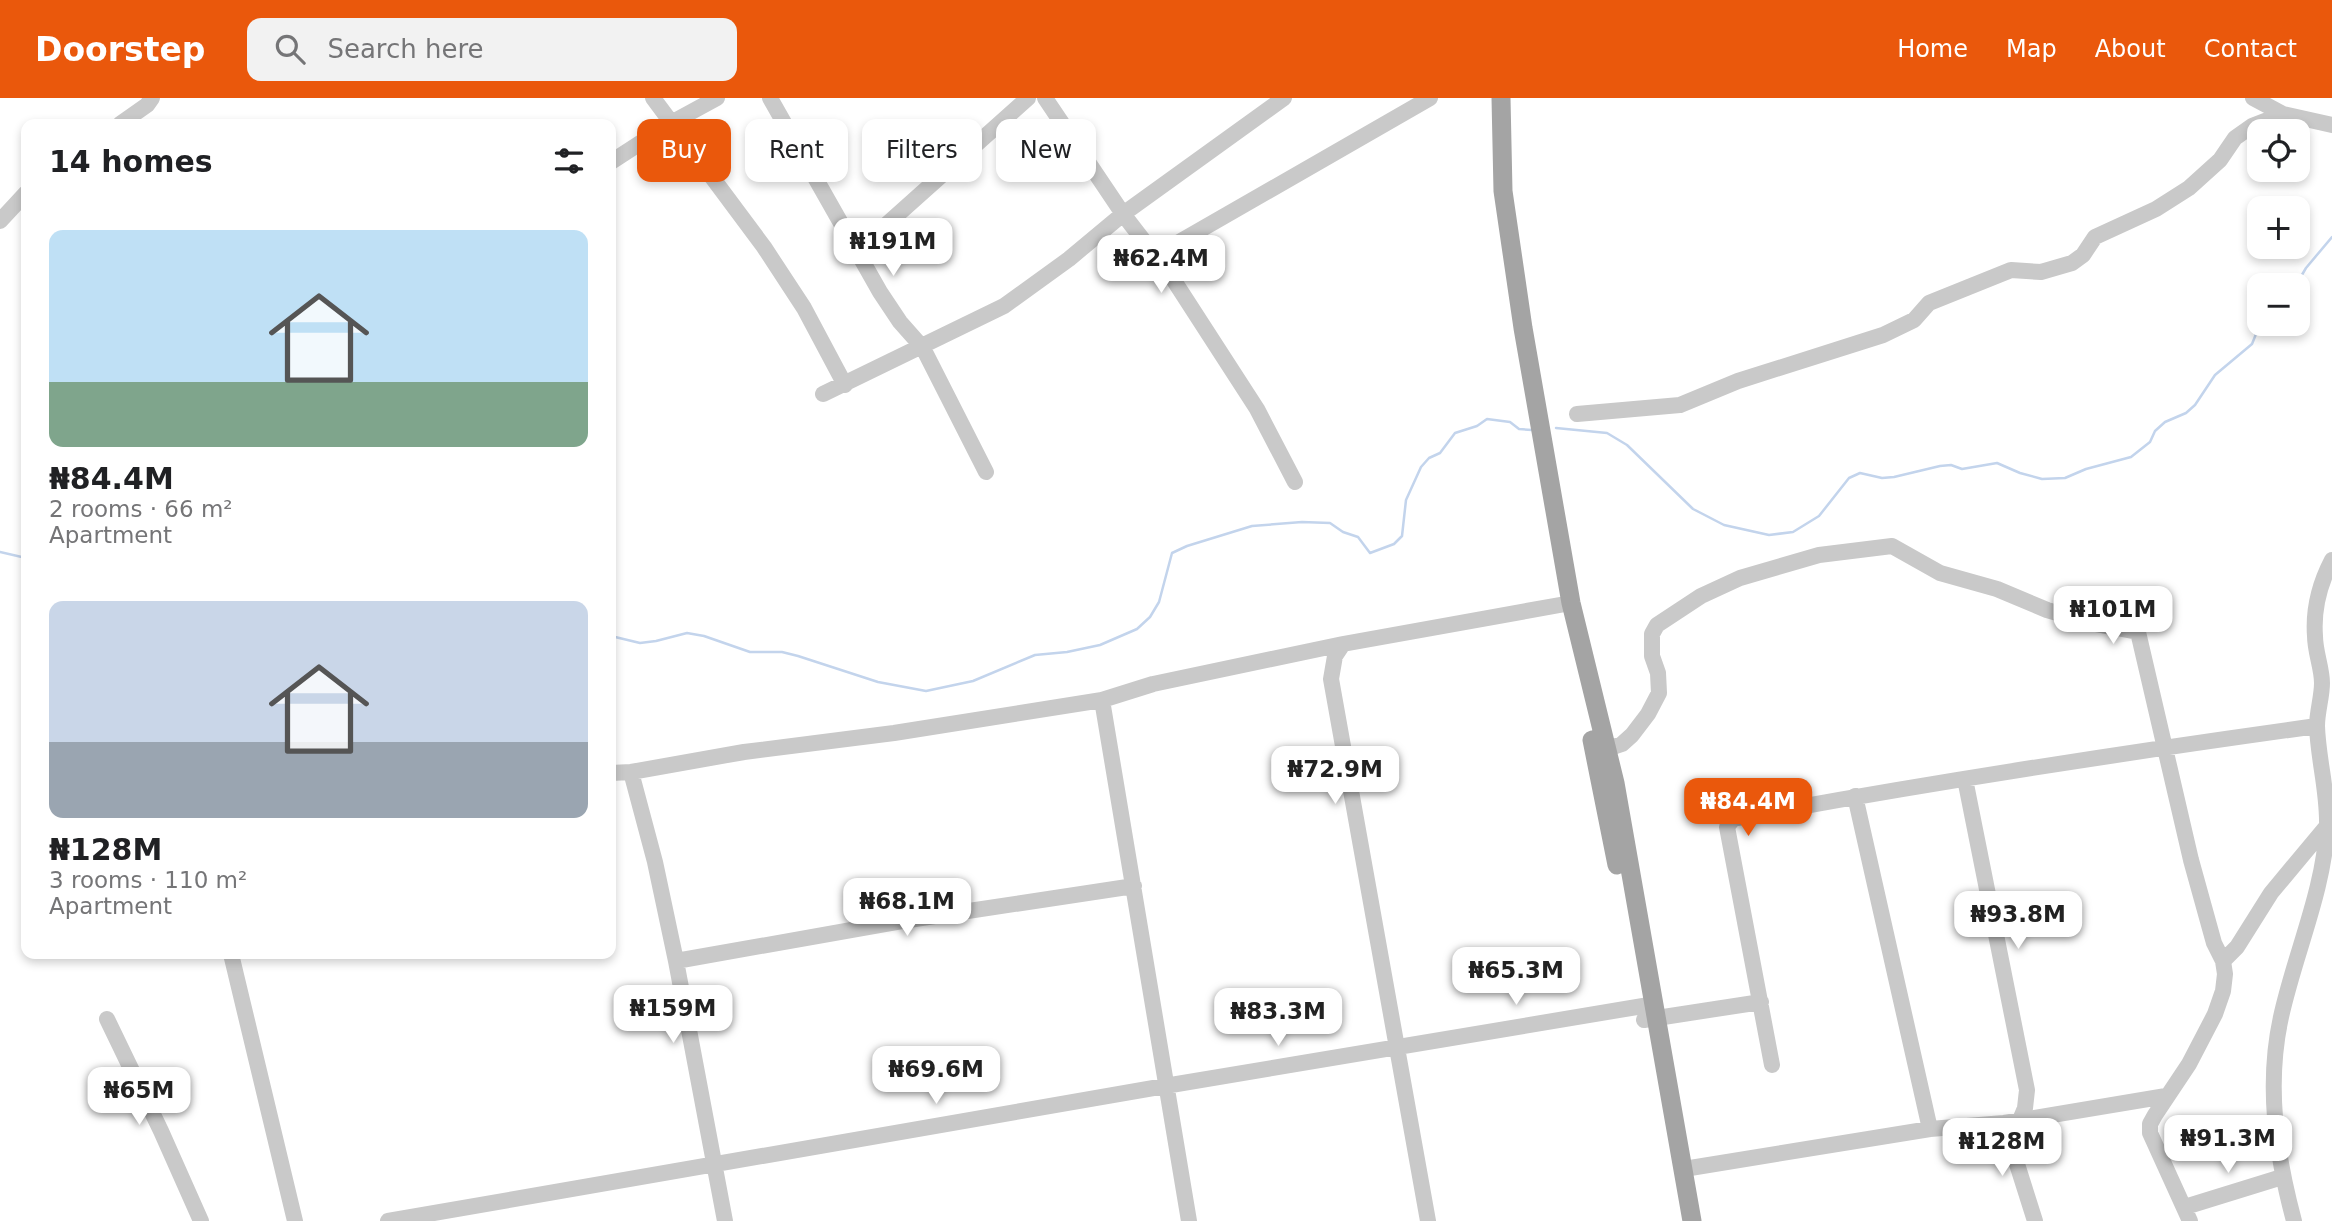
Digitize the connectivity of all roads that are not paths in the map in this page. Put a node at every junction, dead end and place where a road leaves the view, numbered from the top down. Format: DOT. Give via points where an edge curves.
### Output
graph roads {
  1 [pos="152,98"];
  2 [pos="653,98"];
  3 [pos="717,98"];
  4 [pos="770,98"];
  5 [pos="1027,98"];
  6 [pos="1045,98"];
  7 [pos="1283,98"];
  8 [pos="1430,98"];
  9 [pos="1501,98"];
  10 [pos="2253,98"];
  11 [pos="2283,114"];
  12 [pos="127,119"];
  13 [pos="668,119"];
  14 [pos="678,119"];
  15 [pos="2332,125"];
  16 [pos="637,145"];
  17 [pos="616,159"];
  18 [pos="714,182"];
  19 [pos="21,198"];
  20 [pos="1123,214"];
  21 [pos="0,221"];
  22 [pos="858,250"];
  23 [pos="1155,256"];
  24 [pos="923,348"];
  25 [pos="845,385"];
  26 [pos="823,394"];
  27 [pos="1577,414"];
  28 [pos="986,472"];
  29 [pos="1295,482"];
  30 [pos="2332,560"];
  31 [pos="1572,603"];
  32 [pos="1343,644"];
  33 [pos="1584,663"];
  34 [pos="1102,699"];
  35 [pos="2317,726"];
  36 [pos="2165,747"];
  37 [pos="1607,749"];
  38 [pos="631,772"];
  39 [pos="616,773"];
  40 [pos="1965,779"];
  41 [pos="1855,796"];
  42 [pos="2327,825"];
  43 [pos="1133,886"];
  44 [pos="232,959"];
  45 [pos="676,961"];
  46 [pos="2223,961"];
  47 [pos="1761,1002"];
  48 [pos="1650,1012"];
  49 [pos="107,1019"];
  50 [pos="1396,1047"];
  51 [pos="1772,1065"];
  52 [pos="1165,1086"];
  53 [pos="2166,1096"];
  54 [pos="2020,1119"];
  55 [pos="2004,1123"];
  56 [pos="1930,1129"];
  57 [pos="713,1164"];
  58 [pos="1685,1169"];
  59 [pos="2282,1177"];
  60 [pos="2187,1214"];
  61 [pos="201,1221"];
  62 [pos="295,1221"];
  63 [pos="388,1221"];
  64 [pos="725,1221"];
  65 [pos="1189,1221"];
  66 [pos="1428,1221"];
  67 [pos="1681,1221"];
  68 [pos="1692,1221"];
  69 [pos="2035,1221"];
  70 [pos="2294,1221"];
  1 -- 12 [label="street"];
  2 -- 13 [label="street"];
  3 -- 14 [label="street"];
  4 -- 22 [label="street"];
  5 -- 22 [label="street"];
  6 -- 20 [label="street"];
  7 -- 20 [label="street"];
  8 -- 23 [label="street"];
  9 -- 31 [label="main road" via="1503,191 1514,270"];
  10 -- 11 [label="street"];
  11 -- 15 [label="street"];
  11 -- 27 [label="street" via="2235,138 2220,160 2189,188 2095,237 2072,263 2041,272 2011,270 1928,303 1914,320 1883,335 1738,381 1680,405"];
  16 -- 17 [label="street"];
  18 -- 25 [label="street" via="804,308"];
  19 -- 21 [label="street"];
  20 -- 23 [label="street"];
  20 -- 24 [label="street" via="1004,306"];
  22 -- 24 [label="street" via="880,292"];
  23 -- 29 [label="street" via="1257,409"];
  24 -- 25 [label="street"];
  24 -- 28 [label="street"];
  25 -- 26 [label="street"];
  30 -- 35 [label="street" via="2322,579 2316,610 2322,682"];
  31 -- 32 [label="street"];
  31 -- 33 [label="main road"];
  32 -- 34 [label="street"];
  32 -- 50 [label="street" via="1335,656 1331,679"];
  33 -- 37 [label="main road"];
  33 -- 48 [label="main road" via="1585,701"];
  34 -- 38 [label="street"];
  34 -- 43 [label="street"];
  35 -- 36 [label="street"];
  35 -- 42 [label="street"];
  36 -- 37 [label="street" via="2138,632 2059,614 1997,589 1956,579 1892,546 1819,555 1740,578 1701,596 1657,625 1652,634 1652,656 1658,693 1632,735"];
  36 -- 40 [label="street"];
  36 -- 46 [label="street" via="2201,898"];
  37 -- 48 [label="main road"];
  38 -- 39 [label="street"];
  38 -- 45 [label="street"];
  40 -- 41 [label="street"];
  40 -- 54 [label="street" via="2027,1090"];
  41 -- 47 [label="street" via="1729,822"];
  41 -- 56 [label="street"];
  42 -- 46 [label="street"];
  42 -- 59 [label="street" via="2320,875 2281,1017 2272,1069"];
  43 -- 45 [label="street" via="902,920"];
  43 -- 52 [label="street"];
  44 -- 62 [label="street"];
  45 -- 57 [label="street"];
  46 -- 53 [label="street" via="2223,990 2216,1014"];
  47 -- 48 [label="street"];
  47 -- 51 [label="street"];
  48 -- 50 [label="street"];
  48 -- 58 [label="main road"];
  48 -- 67 [label="main road"];
  49 -- 61 [label="street"];
  50 -- 52 [label="street"];
  50 -- 66 [label="street"];
  52 -- 57 [label="street"];
  52 -- 65 [label="street"];
  53 -- 54 [label="street"];
  53 -- 60 [label="street" via="2150,1124 2150,1133"];
  54 -- 55 [label="street"];
  55 -- 56 [label="street"];
  55 -- 69 [label="street"];
  56 -- 58 [label="street"];
  57 -- 63 [label="street"];
  57 -- 64 [label="street"];
  58 -- 68 [label="main road"];
  59 -- 60 [label="street"];
  59 -- 70 [label="street"];
}
